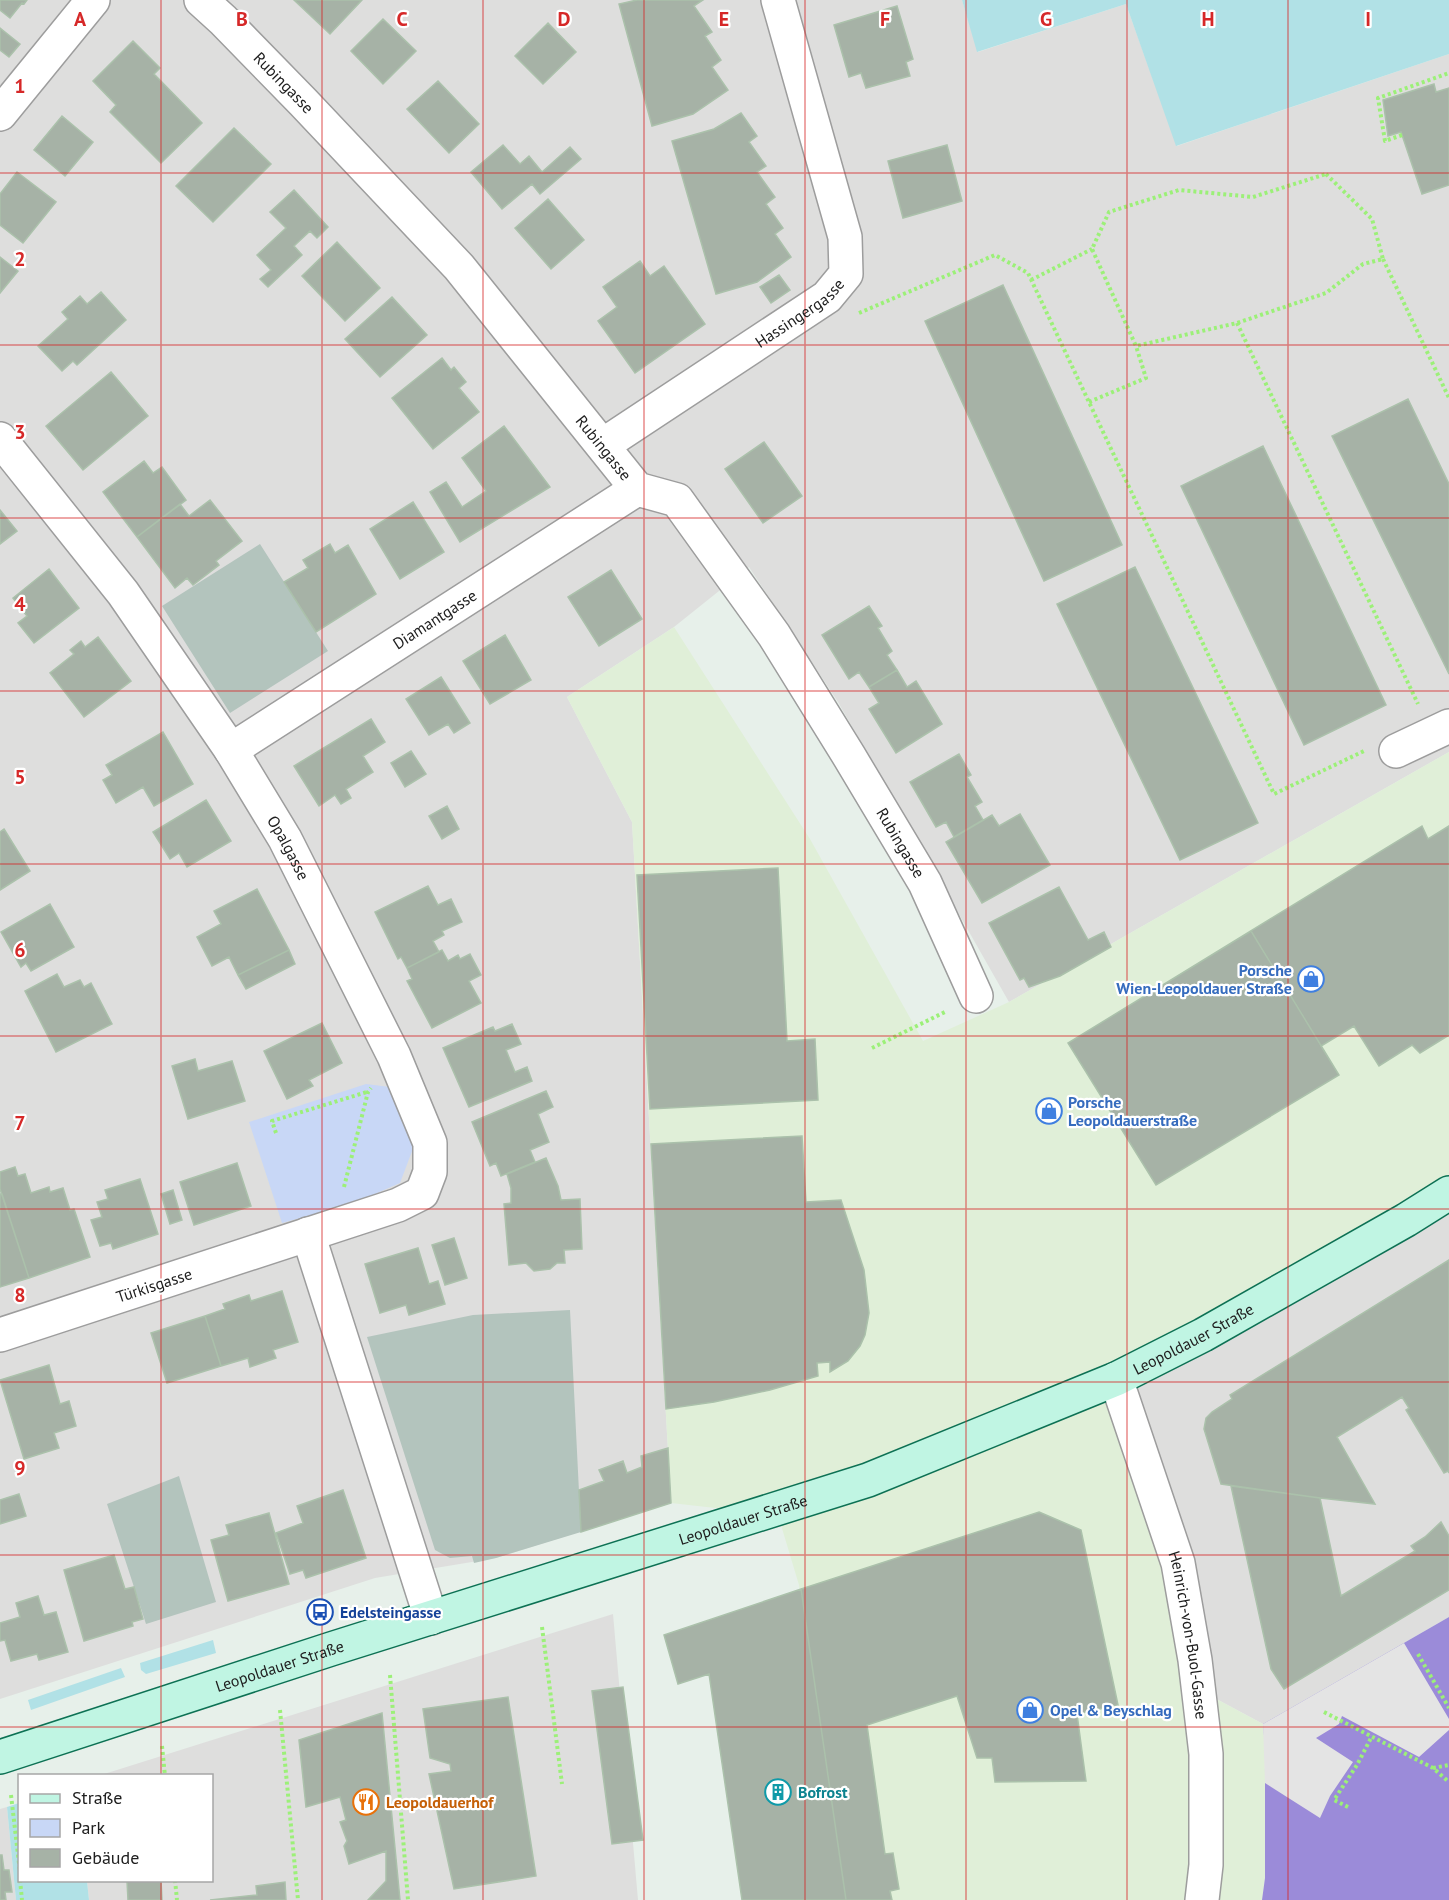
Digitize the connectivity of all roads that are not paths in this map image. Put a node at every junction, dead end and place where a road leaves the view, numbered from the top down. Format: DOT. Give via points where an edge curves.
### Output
graph roads {
  1 [pos="93,0"];
  2 [pos="201,0"];
  3 [pos="778,0"];
  4 [pos="0,114"];
  5 [pos="0,439"];
  6 [pos="603,445"];
  7 [pos="637,489"];
  8 [pos="1435,719"];
  9 [pos="231,750"];
  10 [pos="1381,751"];
  11 [pos="976,996"];
  12 [pos="1449,1193"];
  13 [pos="308,1234"];
  14 [pos="0,1335"];
  15 [pos="1116,1379"];
  16 [pos="431,1618"];
  17 [pos="0,1757"];
  18 [pos="1202,1900"];
  1 -- 4 [label="street"];
  2 -- 6 [label="street, Rubingasse" via="459,267"];
  3 -- 6 [label="street, Hassingergasse" via="845,237 846,274 827,297"];
  5 -- 9 [label="street, Opalgasse" via="123,593"];
  6 -- 7 [label="street, Rubingasse"];
  7 -- 9 [label="street, Diamantgasse"];
  7 -- 11 [label="street, Rubingasse" via="677,500 774,635 925,883"];
  8 -- 10 [label="street"];
  9 -- 13 [label="street, Opalgasse" via="285,839 394,1056 430,1143 430,1172 422,1193 398,1206"];
  12 -- 15 [label="main road, Leopoldauer Straße" via="1203,1335"];
  13 -- 14 [label="street, Türkisgasse"];
  13 -- 16 [label="street"];
  15 -- 16 [label="main road, Leopoldauer Straße" via="852,1486"];
  15 -- 18 [label="street, Heinrich-von-Buol-Gasse" via="1178,1563 1196,1659 1206,1754 1206,1865"];
  16 -- 17 [label="main road, Leopoldauer Straße"];
}
